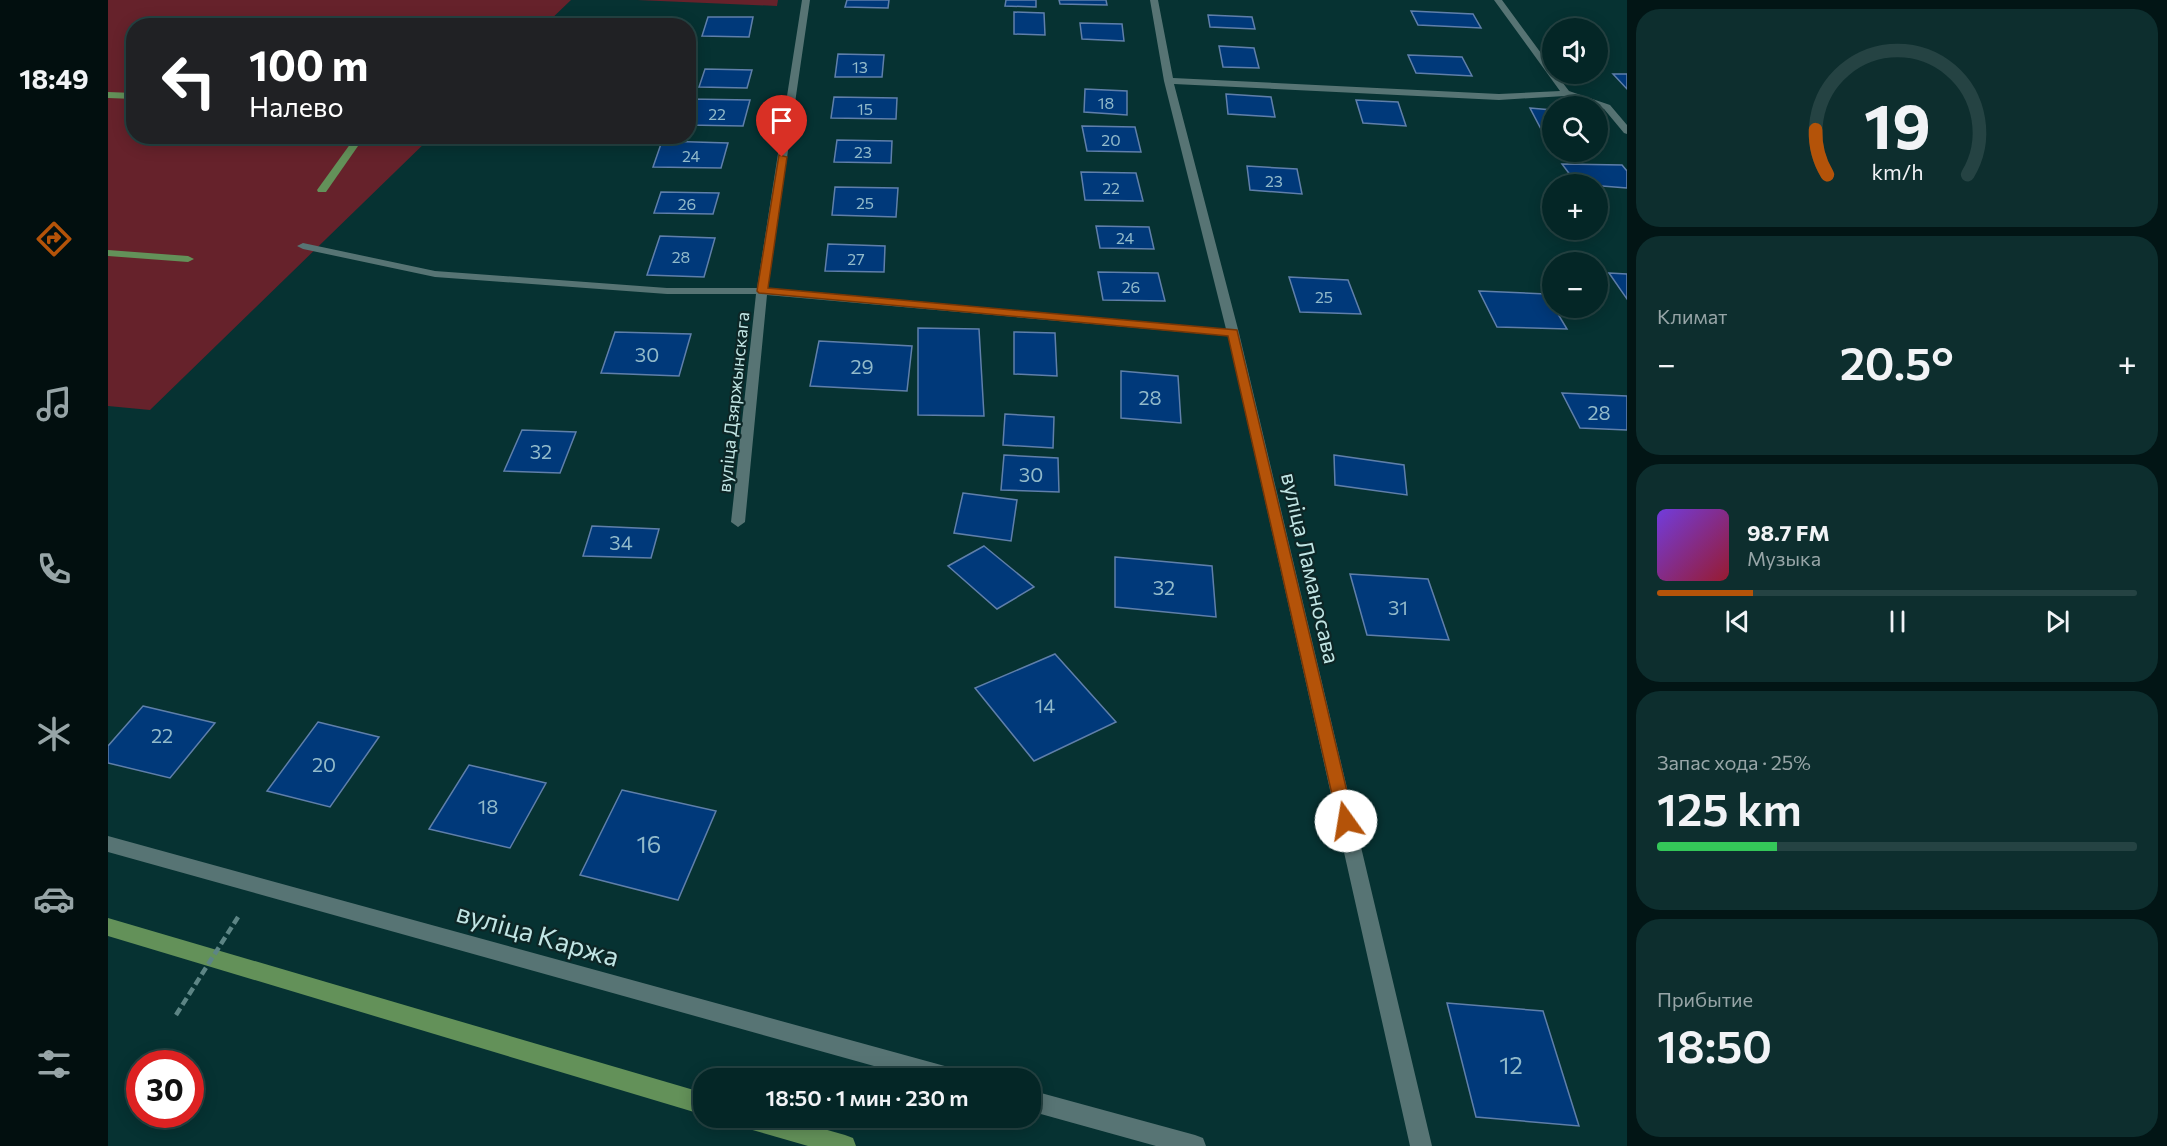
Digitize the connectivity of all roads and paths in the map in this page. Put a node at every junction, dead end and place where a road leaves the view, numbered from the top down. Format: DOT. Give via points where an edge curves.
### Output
graph roads {
  1 [pos="806,0"];
  2 [pos="1154,0"];
  3 [pos="1498,0"];
  4 [pos="1168,81"];
  5 [pos="1566,93"];
  6 [pos="1627,131"];
  7 [pos="303,246"];
  8 [pos="762,291"];
  9 [pos="1233,333"];
  10 [pos="738,522"];
  11 [pos="108,844"];
  12 [pos="258,886"];
  13 [pos="176,1015"];
  14 [pos="916,1068"];
  15 [pos="1041,1103"];
  16 [pos="1195,1146"];
  17 [pos="1421,1146"];
  1 -- 8 [label="street, вуліца Дзяржынскага"];
  2 -- 4 [label="street, вуліца Ламаносава"];
  3 -- 5 [label="street"];
  4 -- 5 [label="street" via="1498,97"];
  4 -- 9 [label="street, вуліца Ламаносава"];
  5 -- 6 [label="street" via="1607,107"];
  7 -- 8 [label="street" via="435,274 667,291"];
  8 -- 9 [label="street"];
  8 -- 10 [label="street, вуліца Дзяржынскага"];
  9 -- 17 [label="street, вуліца Ламаносава"];
  11 -- 12 [label="street, вуліца Каржа"];
  12 -- 13 [label="path"];
  12 -- 14 [label="street, вуліца Каржа"];
  15 -- 16 [label="street"];
}
